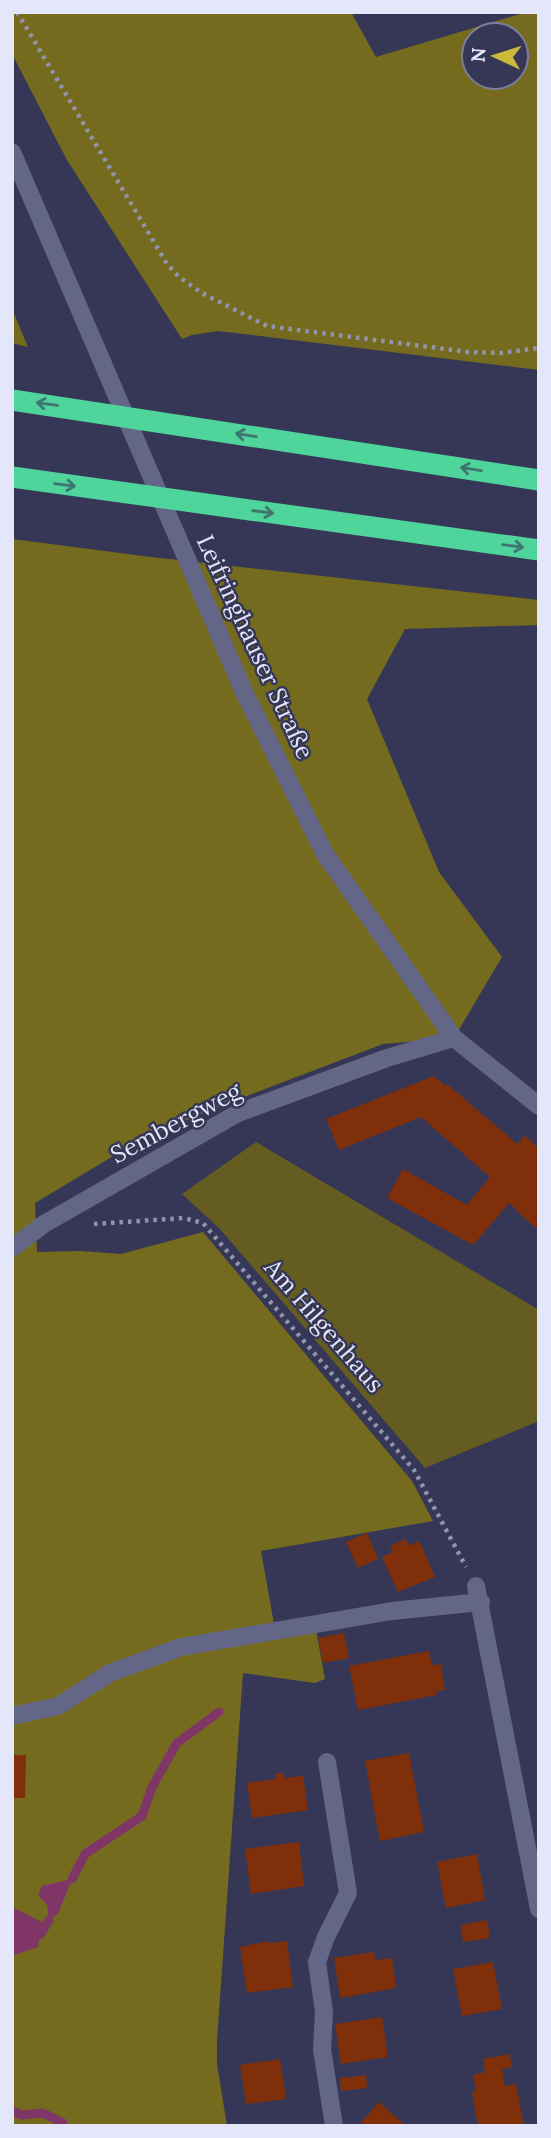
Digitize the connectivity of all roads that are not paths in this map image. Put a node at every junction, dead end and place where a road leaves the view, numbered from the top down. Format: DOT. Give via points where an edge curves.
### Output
graph roads {
  1 [pos="12,152"];
  2 [pos="12,400"];
  3 [pos="12,477"];
  4 [pos="539,480"];
  5 [pos="539,550"];
  6 [pos="454,1038"];
  7 [pos="539,1106"];
  8 [pos="12,1248"];
  9 [pos="12,1716"];
  10 [pos="327,1762"];
  11 [pos="539,1909"];
  12 [pos="334,2126"];
  1 -- 6 [label="street, Leifringhauser Straße" via="244,692 325,854"];
  4 -- 2 [label="highway, one-way"];
  3 -- 5 [label="highway, one-way"];
  6 -- 7 [label="street, Leifringhauser Straße"];
  6 -- 8 [label="street, Sembergweg" via="239,1113 44,1224"];
  9 -- 11 [label="street" via="58,1706 110,1673 181,1647 478,1594"];
  10 -- 12 [label="street" via="348,1893 317,1962 324,2012 322,2049"];
}
